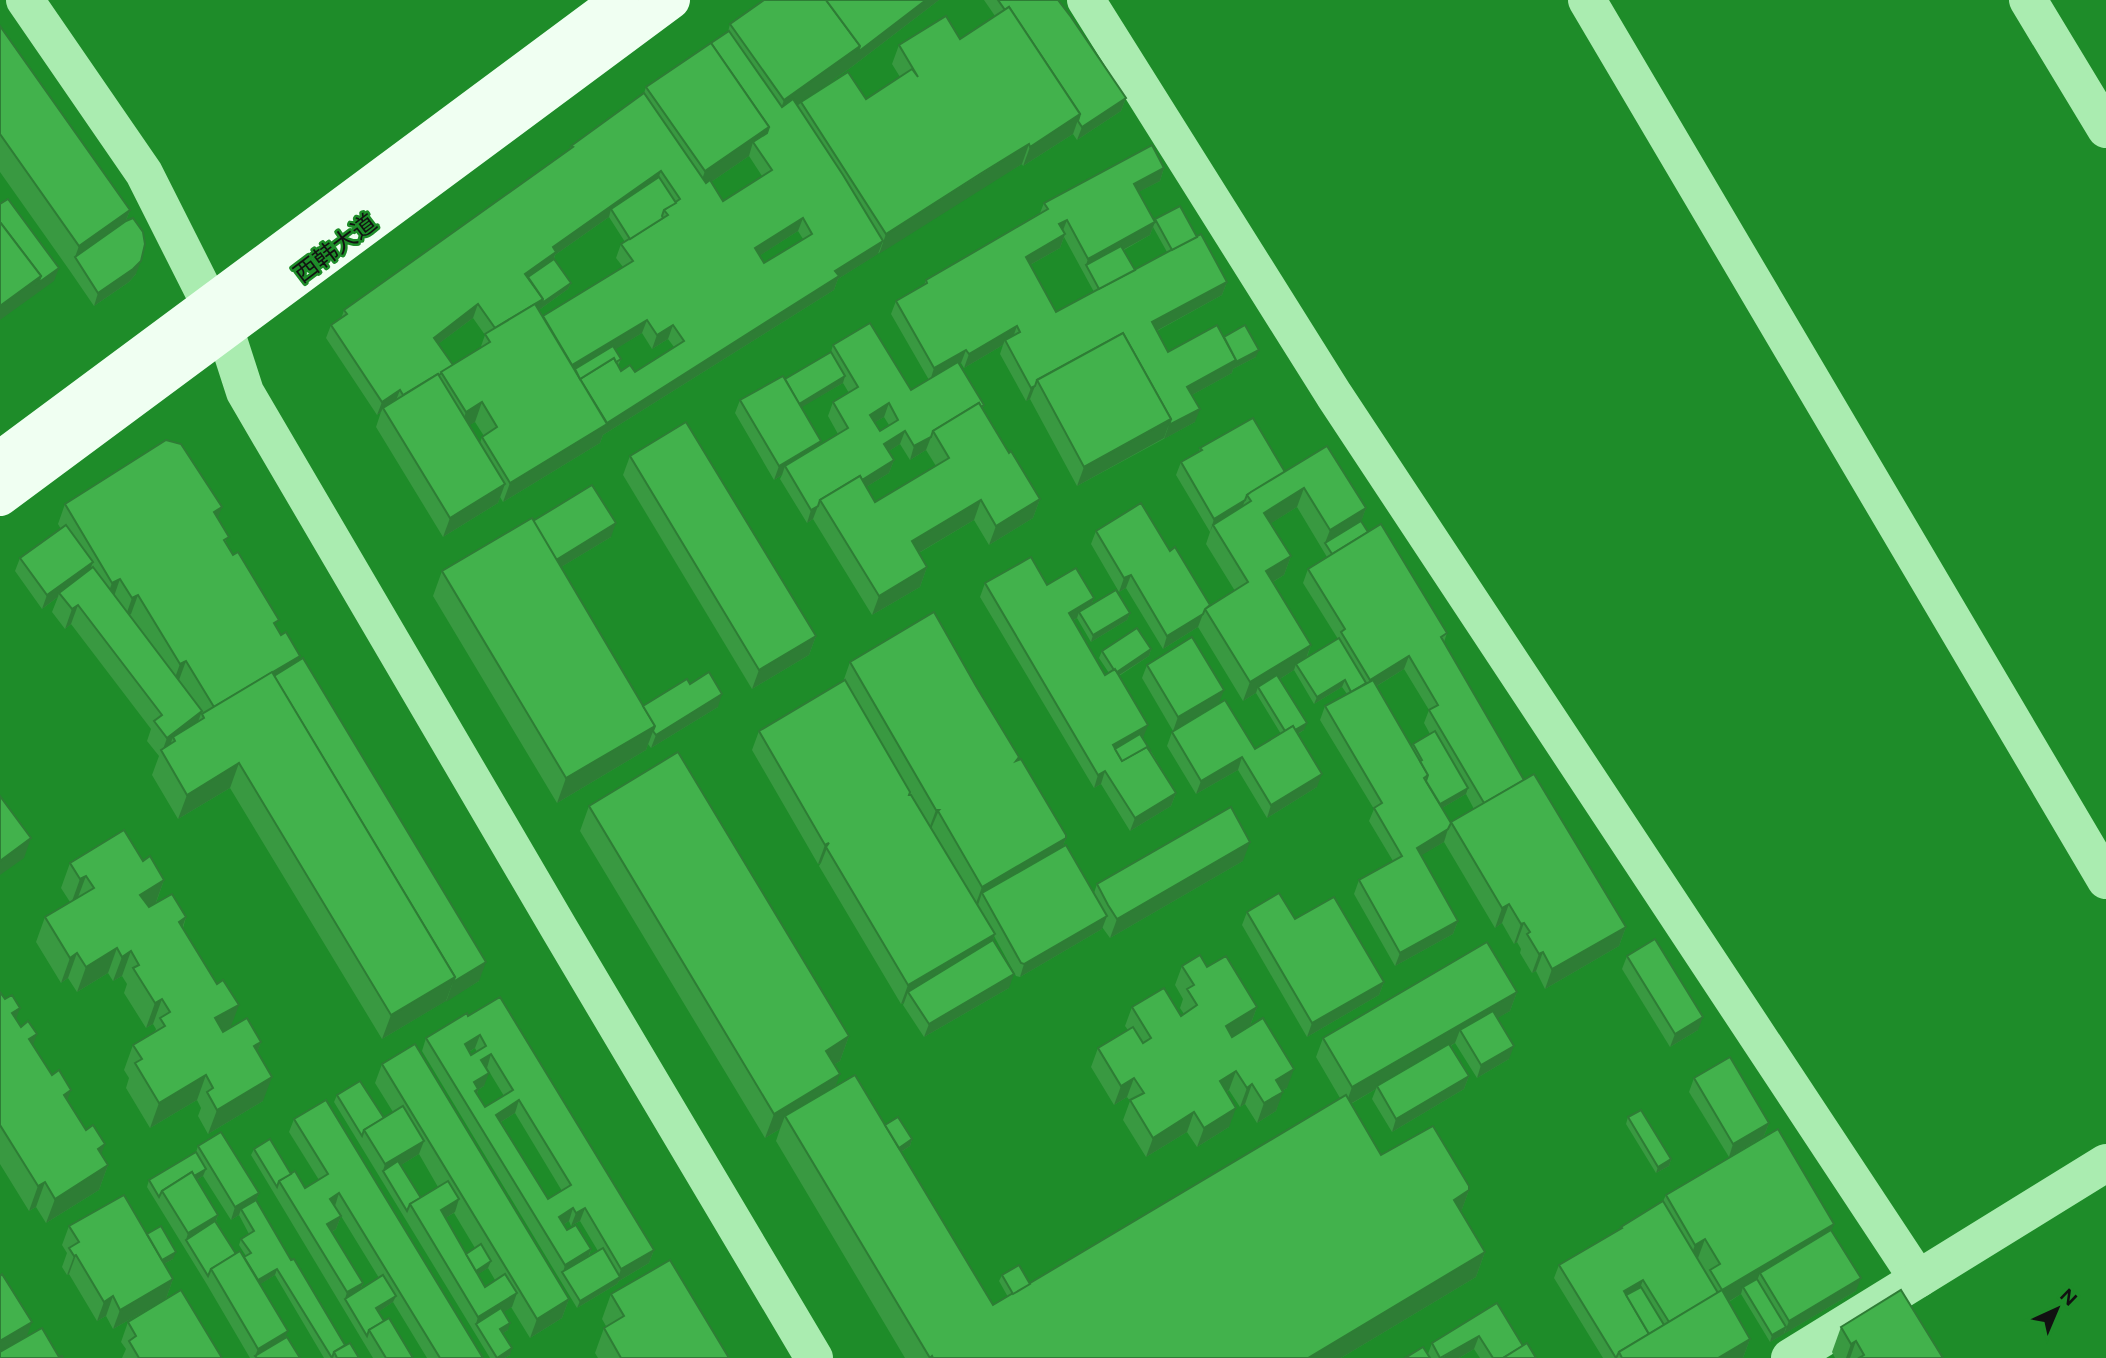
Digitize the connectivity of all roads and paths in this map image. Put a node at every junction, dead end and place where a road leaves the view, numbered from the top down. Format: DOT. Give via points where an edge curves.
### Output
graph roads {
  1 [pos="25,0"];
  2 [pos="620,0"];
  3 [pos="671,0"];
  4 [pos="1086,0"];
  5 [pos="1587,0"];
  6 [pos="2028,0"];
  7 [pos="2106,129"];
  8 [pos="218,317"];
  9 [pos="0,460"];
  10 [pos="0,497"];
  11 [pos="2106,880"];
  12 [pos="2106,1163"];
  13 [pos="1918,1279"];
  14 [pos="814,1358"];
  15 [pos="1790,1358"];
  1 -- 8 [label="street" via="144,173"];
  2 -- 8 [label="main road, 西韩大道"];
  3 -- 8 [label="main road, 西韩大道"];
  4 -- 13 [label="street" via="1334,395"];
  5 -- 11 [label="street"];
  6 -- 7 [label="street"];
  8 -- 9 [label="main road, 西韩大道"];
  8 -- 10 [label="main road, 西韩大道"];
  8 -- 14 [label="street" via="245,392"];
  12 -- 13 [label="street"];
  13 -- 15 [label="street"];
}
